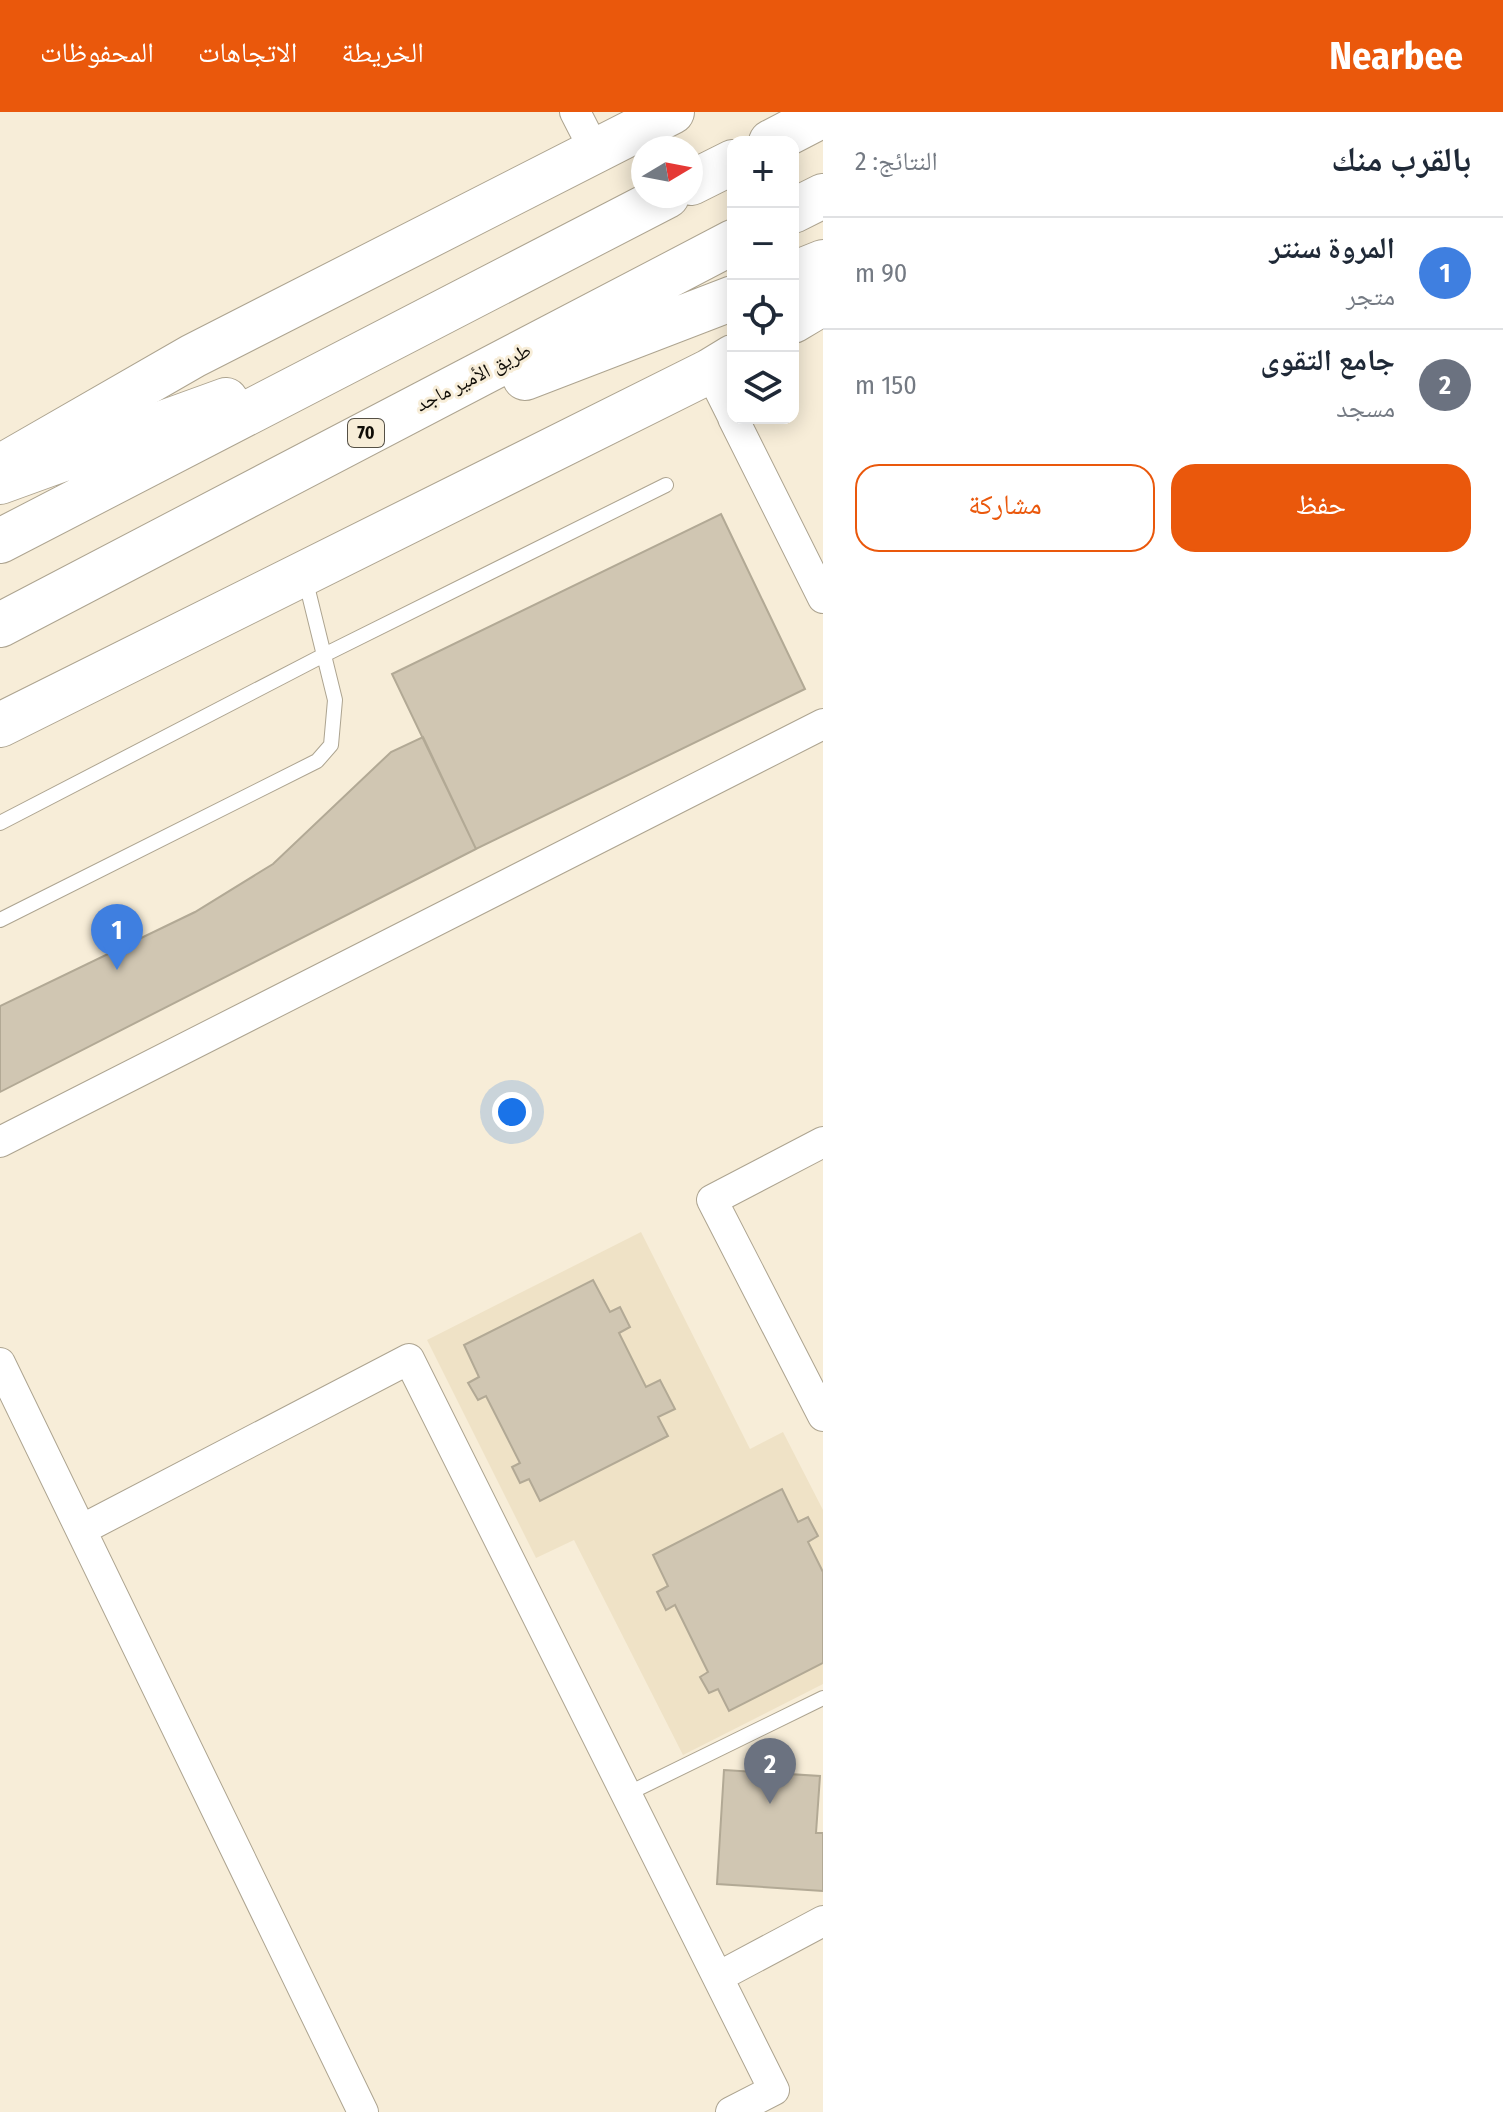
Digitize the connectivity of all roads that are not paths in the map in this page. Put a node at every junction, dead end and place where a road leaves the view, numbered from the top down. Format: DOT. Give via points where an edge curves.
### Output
graph roads {
  1 [pos="575,112"];
  2 [pos="672,112"];
  3 [pos="823,115"];
  4 [pos="783,136"];
  5 [pos="595,151"];
  6 [pos="727,165"];
  7 [pos="703,177"];
  8 [pos="823,196"];
  9 [pos="644,208"];
  10 [pos="799,208"];
  11 [pos="727,245"];
  12 [pos="823,262"];
  13 [pos="799,272"];
  14 [pos="727,300"];
  15 [pos="823,303"];
  16 [pos="799,317"];
  17 [pos="386,341"];
  18 [pos="721,364"];
  19 [pos="727,391"];
  20 [pos="736,424"];
  21 [pos="321,456"];
  22 [pos="0,467"];
  23 [pos="0,482"];
  24 [pos="666,485"];
  25 [pos="0,541"];
  26 [pos="304,573"];
  27 [pos="85,580"];
  28 [pos="823,598"];
  29 [pos="0,625"];
  30 [pos="0,649"];
  31 [pos="324,655"];
  32 [pos="823,724"];
  33 [pos="0,725"];
  34 [pos="0,823"];
  35 [pos="0,920"];
  36 [pos="0,1142"];
  37 [pos="823,1142"];
  38 [pos="0,1363"];
  39 [pos="823,1416"];
  40 [pos="81,1530"];
  41 [pos="823,1698"];
  42 [pos="627,1794"];
  43 [pos="823,1921"];
  44 [pos="718,1977"];
  45 [pos="363,2112"];
  46 [pos="731,2112"];
  1 -- 5 [label="street"];
  2 -- 5 [label="main road"];
  3 -- 4 [label="main road"];
  5 -- 22 [label="main road" via="193,356"];
  6 -- 7 [label="main road"];
  8 -- 10 [label="main road"];
  9 -- 17 [label="main road"];
  11 -- 21 [label="main road, طريق الأمير ماجد / 70"];
  12 -- 13 [label="main road"];
  14 -- 21 [label="main road"];
  15 -- 16 [label="main road"];
  17 -- 23 [label="main road"];
  17 -- 25 [label="main road"];
  18 -- 19 [label="street"];
  18 -- 26 [label="main road"];
  20 -- 28 [label="street"];
  21 -- 27 [label="main road, طريق الأمير ماجد / 70"];
  24 -- 31 [label="lane"];
  26 -- 31 [label="lane"];
  26 -- 33 [label="main road"];
  27 -- 29 [label="main road, طريق الأمير ماجد / 70"];
  27 -- 30 [label="main road"];
  31 -- 34 [label="lane"];
  31 -- 35 [label="lane" via="335,700 331,745 317,761"];
  32 -- 36 [label="street"];
  37 -- 39 [label="street" via="712,1200"];
  38 -- 40 [label="street"];
  40 -- 42 [label="street" via="409,1359"];
  40 -- 45 [label="street"];
  41 -- 42 [label="lane"];
  42 -- 44 [label="street"];
  43 -- 44 [label="street"];
  44 -- 46 [label="street" via="774,2090"];
}
